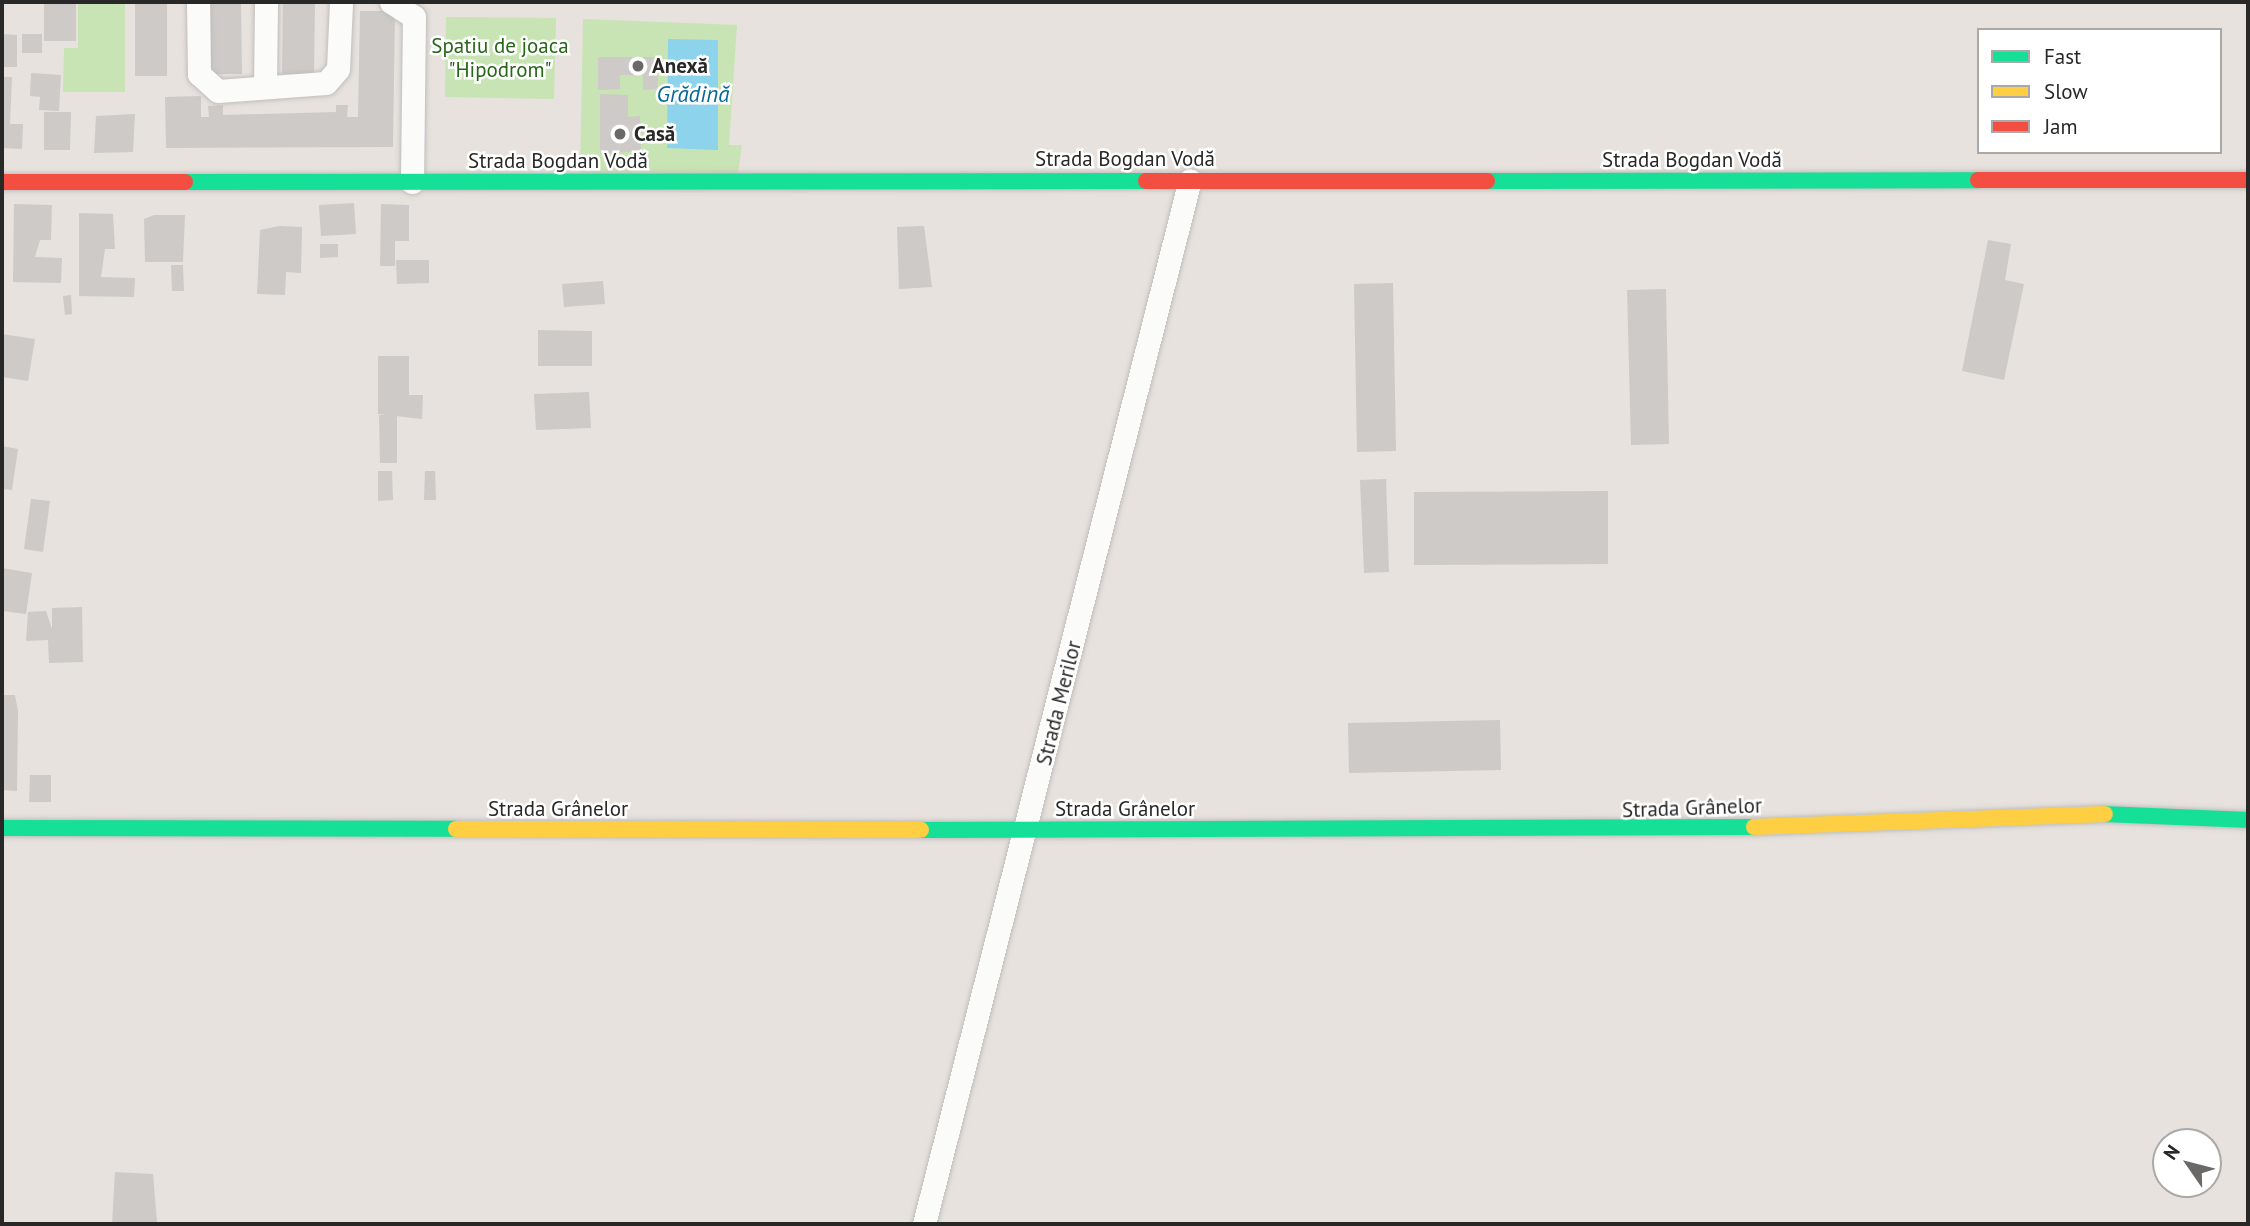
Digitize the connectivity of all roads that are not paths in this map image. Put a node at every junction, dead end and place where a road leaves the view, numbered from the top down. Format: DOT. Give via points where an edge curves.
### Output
graph roads {
  1 [pos="198,2"];
  2 [pos="266,2"];
  3 [pos="341,2"];
  4 [pos="391,2"];
  5 [pos="265,86"];
  6 [pos="1190,180"];
  7 [pos="2248,180"];
  8 [pos="2,182"];
  9 [pos="412,182"];
  10 [pos="2248,820"];
  11 [pos="2,828"];
  12 [pos="1027,829"];
  13 [pos="924,1224"];
  1 -- 5 [label="street" via="204,82 218,90"];
  2 -- 5 [label="street"];
  3 -- 5 [label="street" via="333,76 317,87"];
  4 -- 9 [label="street" via="414,17 416,32"];
  6 -- 7 [label="street, Strada Bogdan Vodă"];
  6 -- 9 [label="street, Strada Bogdan Vodă"];
  6 -- 12 [label="street, Strada Merilor"];
  8 -- 9 [label="street, Strada Bogdan Vodă"];
  10 -- 12 [label="street, Strada Grânelor" via="2149,812 1654,831"];
  11 -- 12 [label="street, Strada Grânelor"];
  12 -- 13 [label="street, Strada Merilor"];
}
